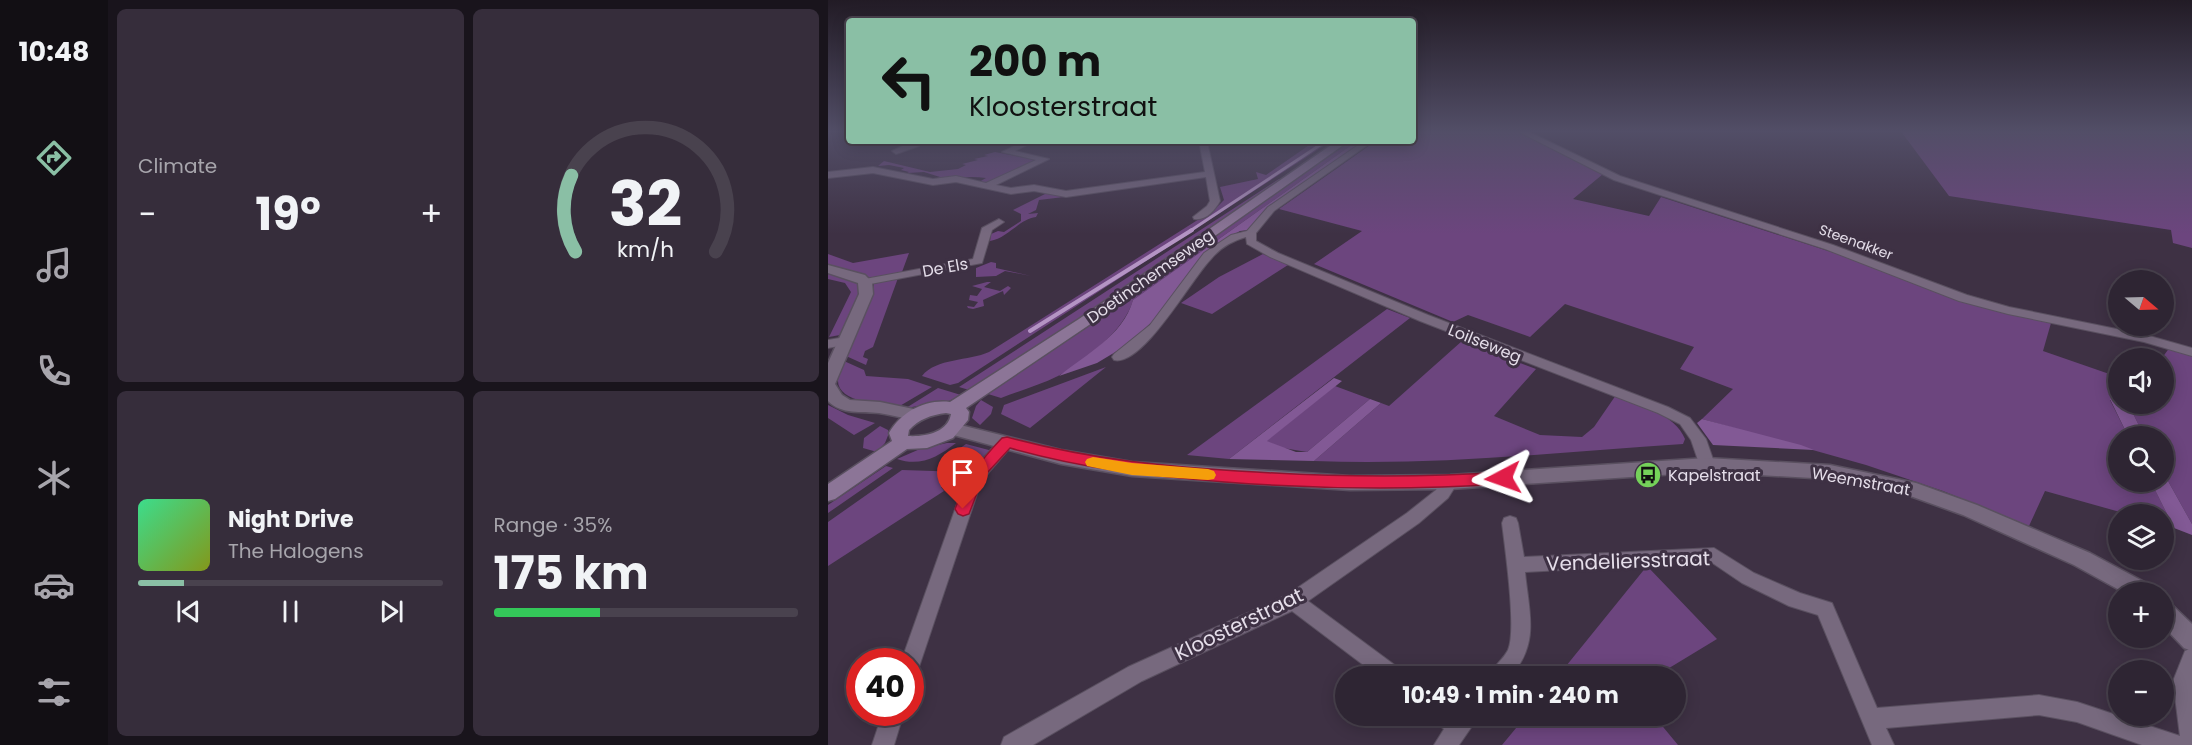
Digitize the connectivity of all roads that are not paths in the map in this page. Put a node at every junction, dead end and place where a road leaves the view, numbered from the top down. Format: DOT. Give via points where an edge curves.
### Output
graph roads {
  1 [pos="1032,165"];
  2 [pos="1207,165"];
  3 [pos="1310,165"];
  4 [pos="1335,165"];
  5 [pos="1590,165"];
  6 [pos="1209,174"];
  7 [pos="828,175"];
  8 [pos="986,186"];
  9 [pos="1198,217"];
  10 [pos="999,222"];
  11 [pos="1251,233"];
  12 [pos="828,269"];
  13 [pos="865,282"];
  14 [pos="845,341"];
  15 [pos="828,344"];
  16 [pos="2192,352"];
  17 [pos="1119,357"];
  18 [pos="828,384"];
  19 [pos="953,408"];
  20 [pos="908,427"];
  21 [pos="952,429"];
  22 [pos="1007,442"];
  23 [pos="1707,465"];
  24 [pos="1450,482"];
  25 [pos="828,494"];
  26 [pos="1510,523"];
  27 [pos="1516,565"];
  28 [pos="2124,582"];
  29 [pos="1294,601"];
  30 [pos="2174,622"];
  31 [pos="2192,640"];
  32 [pos="916,648"];
  33 [pos="2192,657"];
  34 [pos="1380,666"];
  35 [pos="1508,666"];
  36 [pos="1871,719"];
  37 [pos="889,726"];
  38 [pos="1454,726"];
  39 [pos="883,745"];
  40 [pos="1012,745"];
  41 [pos="1445,745"];
  42 [pos="1883,745"];
  43 [pos="2174,745"];
  44 [pos="2192,745"];
  1 -- 8 [label="street"];
  2 -- 6 [label="street"];
  3 -- 19 [label="main road, Doetinchemseweg"];
  4 -- 11 [label="street" via="1271,209"];
  5 -- 16 [label="street, Steenakker" via="1662,195 1829,247 1963,298"];
  6 -- 8 [label="street" via="1066,195 1034,188 1011,191"];
  6 -- 9 [label="street" via="1215,203"];
  7 -- 8 [label="street" via="873,170 933,182 957,179"];
  10 -- 13 [label="street, De Els" via="987,228 978,261"];
  11 -- 17 [label="street" via="1238,235 1206,255 1156,326"];
  11 -- 23 [label="street, Loilseweg" via="1251,242 1274,255 1685,421 1698,439"];
  12 -- 13 [label="street"];
  13 -- 14 [label="street" via="866,294"];
  14 -- 15 [label="street"];
  14 -- 18 [label="street"];
  18 -- 20 [label="street" via="838,400 862,414"];
  19 -- 20 [label="main road" via="936,408"];
  19 -- 21 [label="main road" via="961,416"];
  20 -- 21 [label="main road" via="927,441"];
  20 -- 25 [label="main road"];
  21 -- 22 [label="street, Weemstraat"];
  22 -- 24 [label="street, Weemstraat" via="1061,457 1132,469 1350,483"];
  22 -- 32 [label="street" via="971,487"];
  23 -- 24 [label="street, Weemstraat"];
  23 -- 28 [label="street, Weemstraat" via="1830,472 1916,490 2082,559"];
  24 -- 29 [label="street, Kloosterstraat" via="1413,519"];
  26 -- 27 [label="street"];
  27 -- 35 [label="street" via="1521,638 1516,656"];
  27 -- 36 [label="street, Vendeliersstraat" via="1714,555 1748,578 1825,609"];
  29 -- 34 [label="street"];
  29 -- 40 [label="street, Kloosterstraat" via="1135,674"];
  30 -- 31 [label="street"];
  33 -- 44 [label="street" via="2183,681"];
  36 -- 42 [label="street, Vendeliersstraat"];
  36 -- 43 [label="street" via="2039,705 2077,712"];
  37 -- 39 [label="street"];
  38 -- 41 [label="street"];
}
